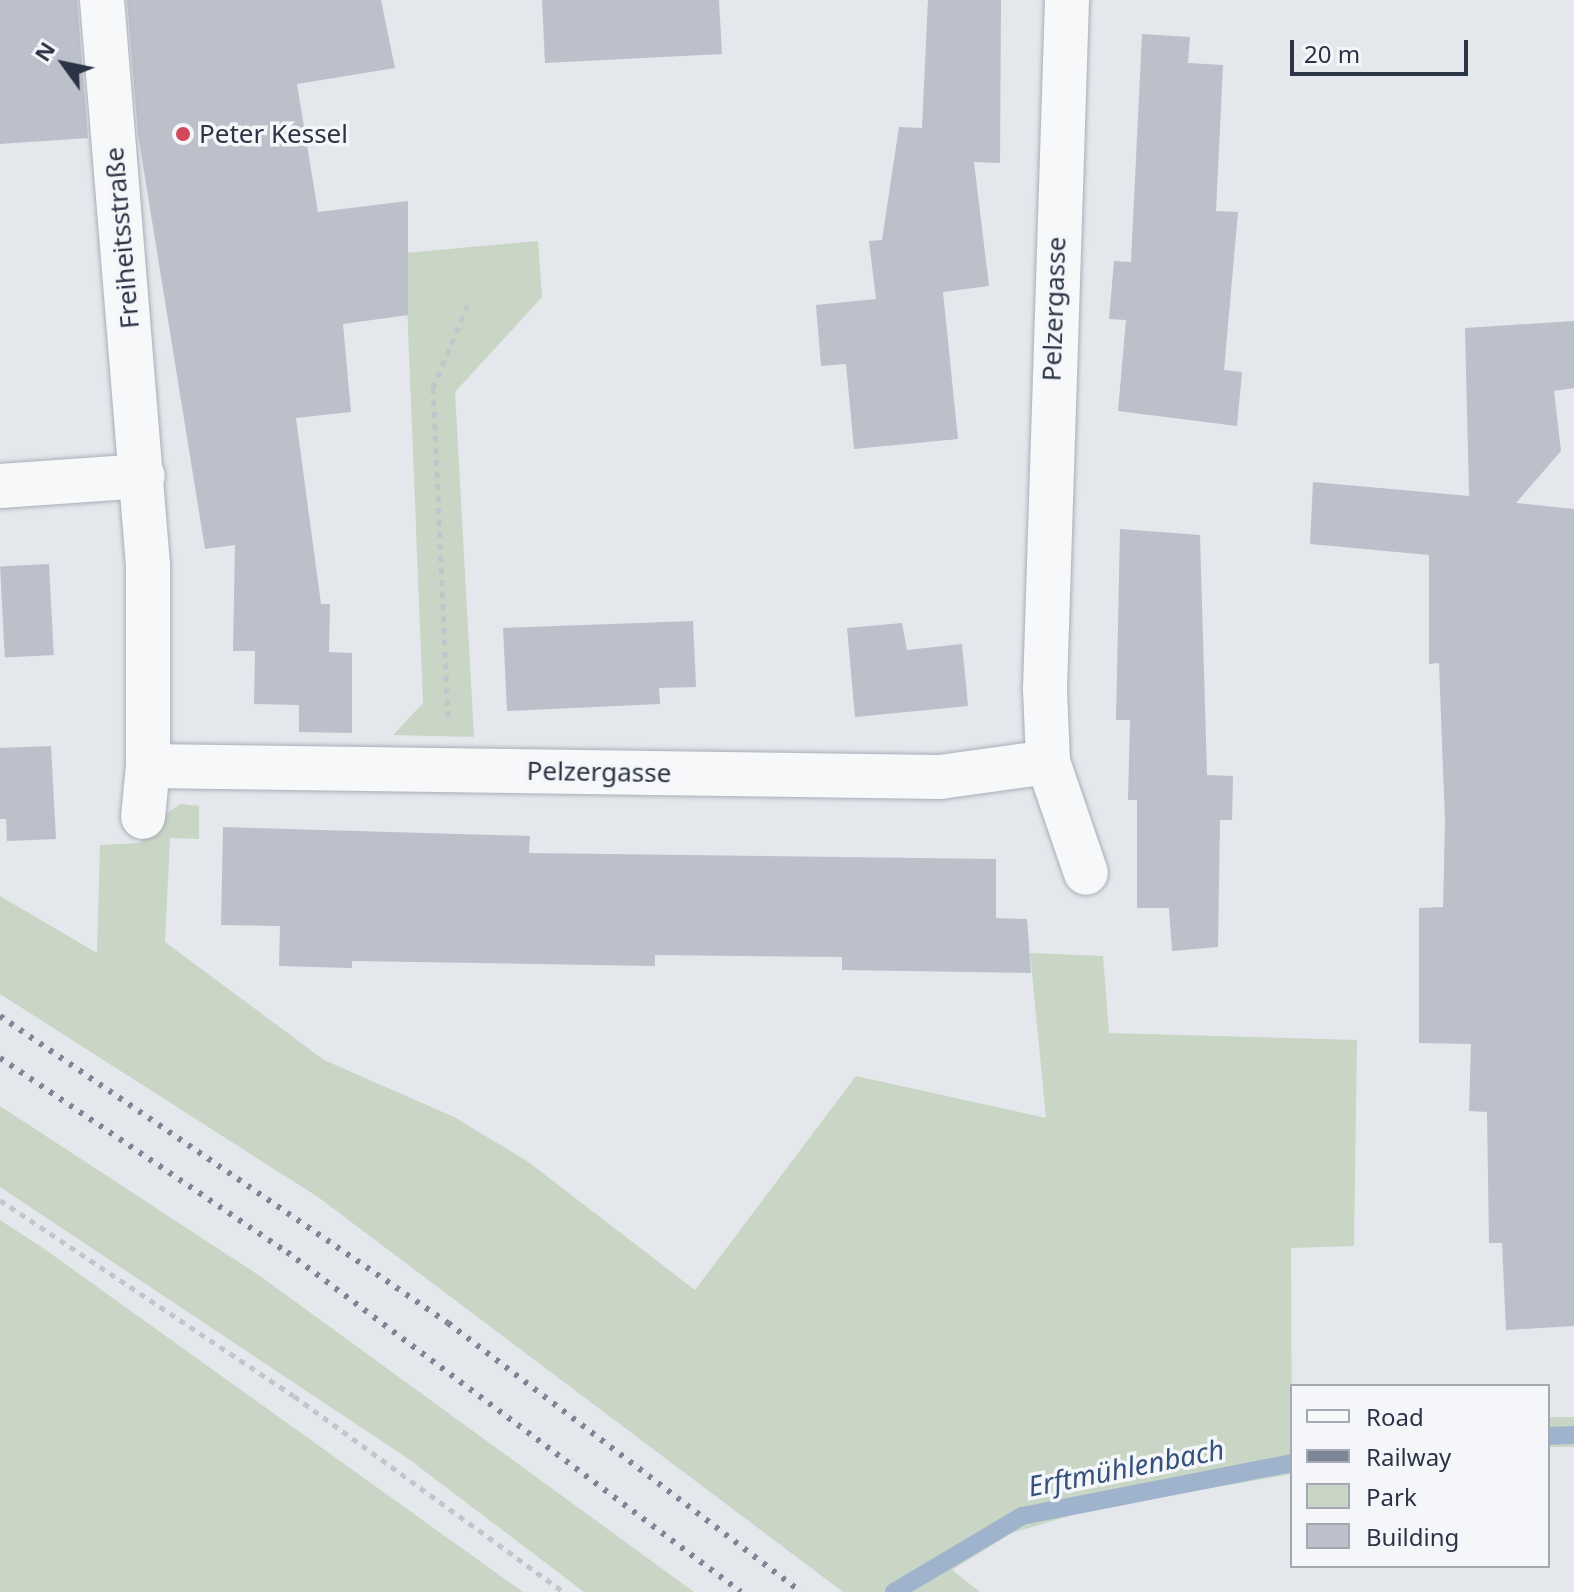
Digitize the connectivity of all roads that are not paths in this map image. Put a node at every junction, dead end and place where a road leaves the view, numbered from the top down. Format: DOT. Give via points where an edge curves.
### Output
graph roads {
  1 [pos="102,0"];
  2 [pos="1067,0"];
  3 [pos="143,476"];
  4 [pos="0,486"];
  5 [pos="1048,762"];
  6 [pos="148,766"];
  7 [pos="143,817"];
  8 [pos="1086,873"];
  1 -- 3 [label="street, Freiheitsstraße"];
  2 -- 5 [label="street, Pelzergasse" via="1048,439"];
  3 -- 4 [label="street"];
  3 -- 6 [label="street, Freiheitsstraße"];
  5 -- 6 [label="street, Pelzergasse" via="940,777"];
  5 -- 8 [label="street, Pelzergasse"];
  6 -- 7 [label="street, Freiheitsstraße"];
}
